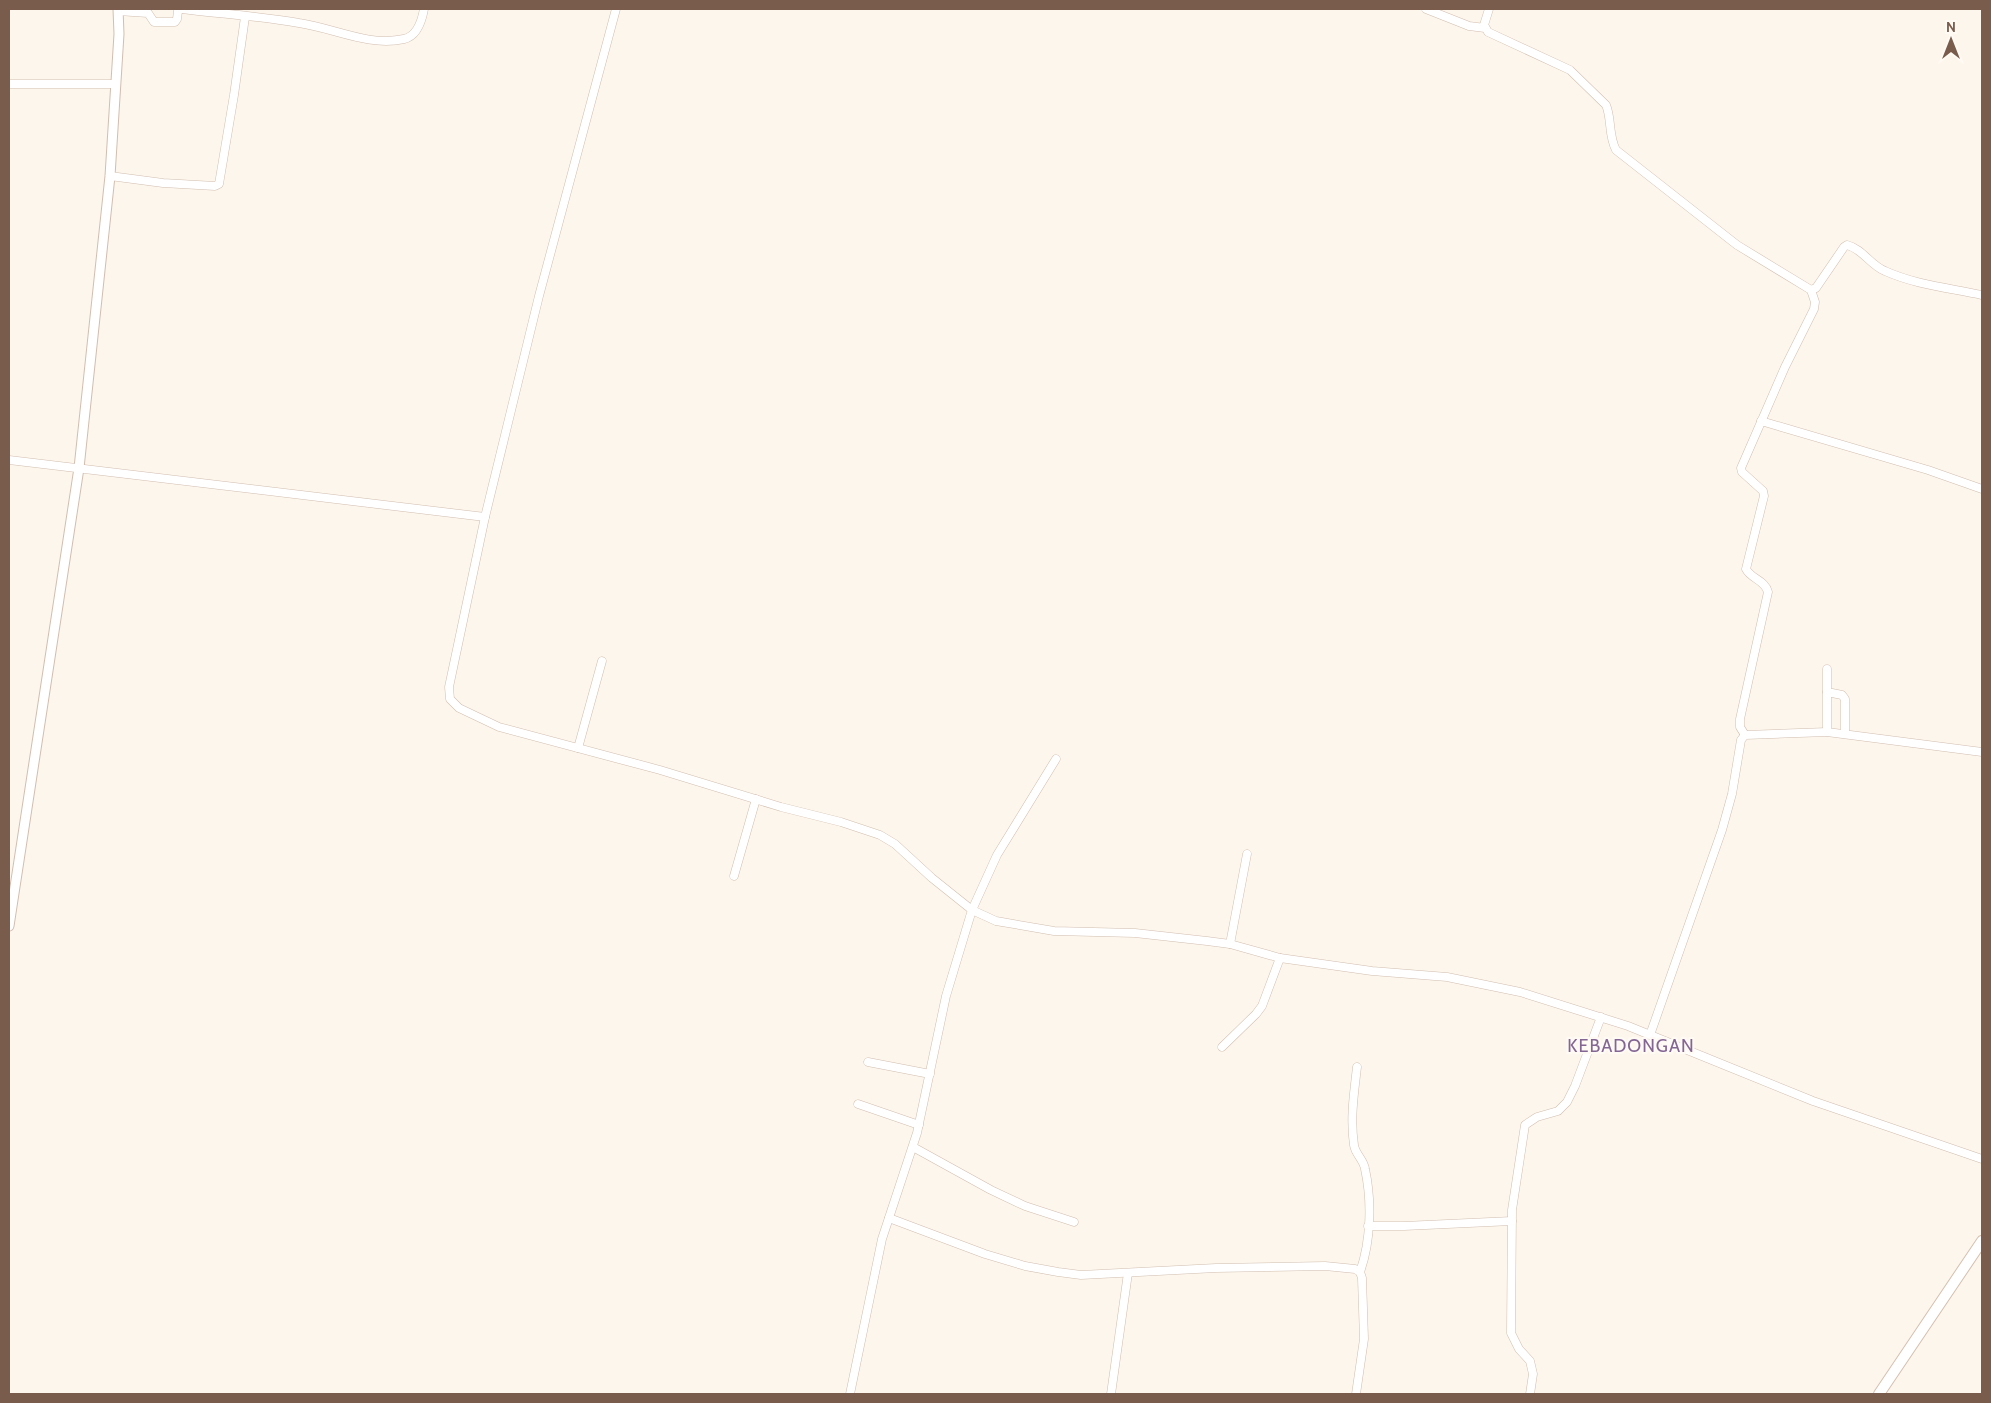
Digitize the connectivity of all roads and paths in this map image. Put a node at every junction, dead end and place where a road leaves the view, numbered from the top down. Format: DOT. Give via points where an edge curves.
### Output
graph roads {
  1 [pos="181,9"];
  2 [pos="424,9"];
  3 [pos="616,9"];
  4 [pos="1426,9"];
  5 [pos="1489,9"];
  6 [pos="118,10"];
  7 [pos="245,17"];
  8 [pos="1485,28"];
  9 [pos="9,84"];
  10 [pos="114,84"];
  11 [pos="110,176"];
  12 [pos="1811,290"];
  13 [pos="1982,295"];
  14 [pos="1761,422"];
  15 [pos="9,460"];
  16 [pos="80,468"];
  17 [pos="1982,489"];
  18 [pos="485,518"];
  19 [pos="602,661"];
  20 [pos="1827,669"];
  21 [pos="1827,692"];
  22 [pos="1826,732"];
  23 [pos="1845,733"];
  24 [pos="1745,735"];
  25 [pos="578,748"];
  26 [pos="1982,752"];
  27 [pos="1056,759"];
  28 [pos="756,799"];
  29 [pos="1247,854"];
  30 [pos="734,876"];
  31 [pos="972,910"];
  32 [pos="9,926"];
  33 [pos="1230,944"];
  34 [pos="1280,958"];
  35 [pos="1601,1017"];
  36 [pos="1650,1035"];
  37 [pos="1222,1047"];
  38 [pos="868,1062"];
  39 [pos="1357,1067"];
  40 [pos="930,1074"];
  41 [pos="858,1104"];
  42 [pos="919,1126"];
  43 [pos="913,1147"];
  44 [pos="1982,1159"];
  45 [pos="889,1218"];
  46 [pos="1512,1221"];
  47 [pos="1074,1222"];
  48 [pos="1368,1226"];
  49 [pos="1982,1241"];
  50 [pos="1360,1272"];
  51 [pos="1128,1273"];
  52 [pos="850,1394"];
  53 [pos="1112,1394"];
  54 [pos="1356,1394"];
  55 [pos="1530,1394"];
  56 [pos="1879,1394"];
  1 -- 6 [label="street" via="175,22 154,22 148,13"];
  1 -- 7 [label="street"];
  2 -- 7 [label="street" via="414,34 404,39 382,40 359,38 302,23"];
  3 -- 18 [label="street" via="539,296"];
  4 -- 8 [label="street" via="1469,26"];
  5 -- 8 [label="street"];
  6 -- 10 [label="street"];
  7 -- 11 [label="street" via="219,184 163,183"];
  8 -- 12 [label="street" via="1570,70 1606,105 1611,141 1616,150 1737,244"];
  9 -- 10 [label="street"];
  10 -- 11 [label="street"];
  11 -- 16 [label="street"];
  12 -- 13 [label="street" via="1816,288 1847,245 1859,250 1884,271 1940,288"];
  12 -- 14 [label="street" via="1814,309"];
  14 -- 17 [label="street" via="1928,470"];
  14 -- 24 [label="street" via="1741,470 1763,491 1746,569 1766,586 1768,592 1740,719"];
  15 -- 16 [label="street"];
  16 -- 18 [label="street"];
  16 -- 32 [label="street"];
  18 -- 25 [label="street" via="449,687 450,699 459,708 499,727"];
  19 -- 25 [label="street"];
  20 -- 21 [label="street"];
  21 -- 22 [label="street"];
  21 -- 23 [label="street" via="1842,695 1844,699"];
  22 -- 23 [label="street"];
  22 -- 24 [label="street"];
  23 -- 26 [label="street"];
  24 -- 36 [label="street" via="1741,740 1722,830"];
  25 -- 28 [label="street"];
  27 -- 31 [label="street" via="997,855"];
  28 -- 30 [label="street"];
  28 -- 31 [label="street" via="880,835"];
  29 -- 33 [label="street"];
  31 -- 33 [label="street" via="996,921 1054,931 1135,932"];
  31 -- 40 [label="street" via="946,996"];
  33 -- 34 [label="street"];
  34 -- 35 [label="street" via="1372,971 1447,977 1520,992"];
  34 -- 37 [label="street" via="1262,1006"];
  35 -- 36 [label="street"];
  35 -- 46 [label="street" via="1567,1102 1558,1111 1537,1117 1525,1125"];
  36 -- 44 [label="street" via="1813,1101"];
  38 -- 40 [label="street"];
  39 -- 48 [label="street" via="1352,1126 1354,1147 1365,1166 1370,1190"];
  40 -- 42 [label="street"];
  41 -- 42 [label="street"];
  42 -- 43 [label="street"];
  43 -- 45 [label="street"];
  43 -- 47 [label="street" via="1024,1206"];
  45 -- 51 [label="street" via="1025,1266 1081,1275"];
  45 -- 52 [label="street"];
  46 -- 48 [label="street"];
  46 -- 55 [label="street" via="1512,1333 1519,1349 1530,1361 1534,1374"];
  48 -- 50 [label="street"];
  49 -- 56 [label="main road"];
  50 -- 51 [label="street" via="1355,1268 1325,1266"];
  50 -- 54 [label="street" via="1364,1339"];
  51 -- 53 [label="street"];
}
